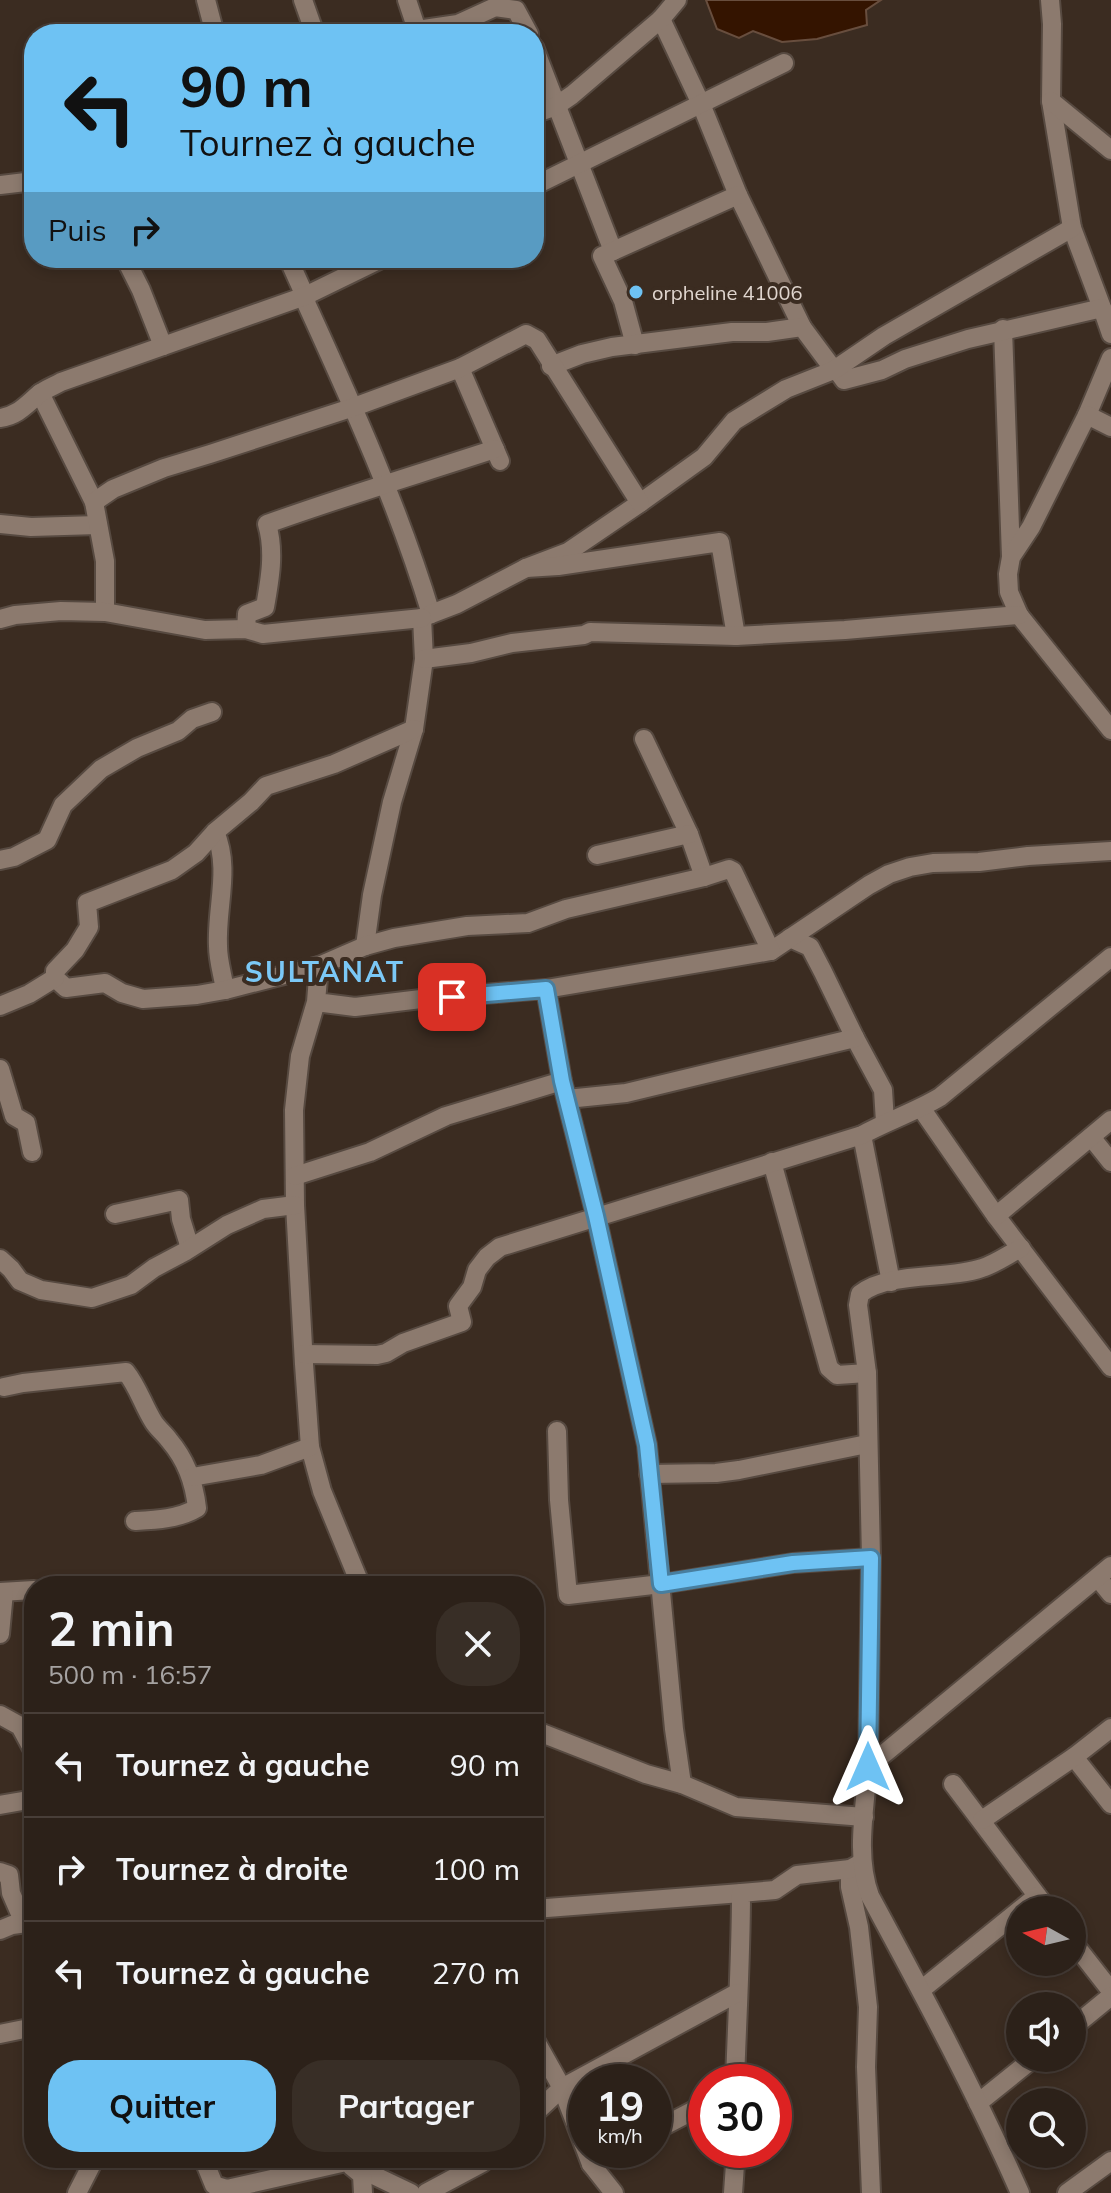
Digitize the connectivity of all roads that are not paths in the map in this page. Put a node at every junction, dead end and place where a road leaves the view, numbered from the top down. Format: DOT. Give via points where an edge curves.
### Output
graph roads {
  1 [pos="206,0"];
  2 [pos="303,0"];
  3 [pos="407,0"];
  4 [pos="677,0"];
  5 [pos="1050,0"];
  6 [pos="661,19"];
  7 [pos="212,24"];
  8 [pos="311,24"];
  9 [pos="411,24"];
  10 [pos="458,24"];
  11 [pos="524,24"];
  12 [pos="784,63"];
  13 [pos="544,74"];
  14 [pos="1051,101"];
  15 [pos="701,104"];
  16 [pos="556,106"];
  17 [pos="544,110"];
  18 [pos="1111,150"];
  19 [pos="580,164"];
  20 [pos="544,181"];
  21 [pos="24,182"];
  22 [pos="0,185"];
  23 [pos="738,195"];
  24 [pos="1072,228"];
  25 [pos="613,251"];
  26 [pos="130,268"];
  27 [pos="292,268"];
  28 [pos="362,268"];
  29 [pos="305,296"];
  30 [pos="1102,308"];
  31 [pos="802,327"];
  32 [pos="1003,329"];
  33 [pos="1111,334"];
  34 [pos="635,345"];
  35 [pos="163,346"];
  36 [pos="1111,358"];
  37 [pos="551,366"];
  38 [pos="460,368"];
  39 [pos="835,369"];
  40 [pos="40,393"];
  41 [pos="354,407"];
  42 [pos="1087,415"];
  43 [pos="0,418"];
  44 [pos="1111,427"];
  45 [pos="384,486"];
  46 [pos="94,502"];
  47 [pos="640,503"];
  48 [pos="0,524"];
  49 [pos="98,525"];
  50 [pos="1011,557"];
  51 [pos="526,568"];
  52 [pos="105,612"];
  53 [pos="1019,615"];
  54 [pos="426,616"];
  55 [pos="0,619"];
  56 [pos="246,629"];
  57 [pos="736,636"];
  58 [pos="424,659"];
  59 [pos="212,712"];
  60 [pos="414,729"];
  61 [pos="1111,730"];
  62 [pos="644,739"];
  63 [pos="215,832"];
  64 [pos="689,834"];
  65 [pos="1111,851"];
  66 [pos="597,855"];
  67 [pos="0,860"];
  68 [pos="704,877"];
  69 [pos="790,938"];
  70 [pos="365,946"];
  71 [pos="771,951"];
  72 [pos="1111,957"];
  73 [pos="319,966"];
  74 [pos="55,978"];
  75 [pos="546,989"];
  76 [pos="225,990"];
  77 [pos="316,1002"];
  78 [pos="0,1006"];
  79 [pos="855,1038"];
  80 [pos="0,1069"];
  81 [pos="562,1081"];
  82 [pos="567,1099"];
  83 [pos="921,1108"];
  84 [pos="1111,1120"];
  85 [pos="885,1122"];
  86 [pos="862,1135"];
  87 [pos="1091,1137"];
  88 [pos="32,1152"];
  89 [pos="772,1162"];
  90 [pos="1111,1162"];
  91 [pos="295,1176"];
  92 [pos="295,1205"];
  93 [pos="115,1214"];
  94 [pos="596,1216"];
  95 [pos="996,1216"];
  96 [pos="190,1248"];
  97 [pos="1021,1248"];
  98 [pos="0,1259"];
  99 [pos="891,1282"];
  100 [pos="304,1354"];
  101 [pos="1111,1367"];
  102 [pos="867,1373"];
  103 [pos="4,1387"];
  104 [pos="557,1431"];
  105 [pos="867,1444"];
  106 [pos="310,1447"];
  107 [pos="649,1474"];
  108 [pos="192,1477"];
  109 [pos="135,1521"];
  110 [pos="871,1558"];
  111 [pos="1104,1572"];
  112 [pos="357,1576"];
  113 [pos="661,1584"];
  114 [pos="24,1591"];
  115 [pos="2,1592"];
  116 [pos="1111,1594"];
  117 [pos="0,1634"];
  118 [pos="0,1715"];
  119 [pos="24,1723"];
  120 [pos="1111,1728"];
  121 [pos="544,1734"];
  122 [pos="1074,1757"];
  123 [pos="868,1767"];
  124 [pos="682,1784"];
  125 [pos="953,1784"];
  126 [pos="24,1801"];
  127 [pos="1111,1804"];
  128 [pos="0,1805"];
  129 [pos="864,1817"];
  130 [pos="982,1820"];
  131 [pos="856,1866"];
  132 [pos="0,1872"];
  133 [pos="741,1893"];
  134 [pos="1037,1896"];
  135 [pos="544,1908"];
  136 [pos="24,1915"];
  137 [pos="24,1924"];
  138 [pos="1006,1929"];
  139 [pos="0,1930"];
  140 [pos="1086,1960"];
  141 [pos="921,1990"];
  142 [pos="737,1993"];
  143 [pos="1111,1994"];
  144 [pos="1086,2016"];
  145 [pos="24,2029"];
  146 [pos="0,2034"];
  147 [pos="544,2056"];
  148 [pos="735,2064"];
  149 [pos="1017,2072"];
  150 [pos="562,2088"];
  151 [pos="978,2103"];
  152 [pos="568,2104"];
  153 [pos="544,2105"];
  154 [pos="1111,2161"];
  155 [pos="90,2168"];
  156 [pos="207,2168"];
  157 [pos="312,2168"];
  158 [pos="354,2168"];
  159 [pos="361,2168"];
  160 [pos="473,2168"];
  161 [pos="594,2168"];
  162 [pos="735,2168"];
  163 [pos="77,2193"];
  164 [pos="363,2193"];
  165 [pos="411,2193"];
  166 [pos="426,2193"];
  167 [pos="614,2193"];
  168 [pos="733,2193"];
  169 [pos="871,2193"];
  170 [pos="1020,2193"];
  171 [pos="1067,2193"];
  1 -- 7 [label="street"];
  2 -- 8 [label="street"];
  3 -- 9 [label="street"];
  4 -- 6 [label="street"];
  5 -- 14 [label="street"];
  6 -- 15 [label="street"];
  6 -- 16 [label="street"];
  10 -- 11 [label="street" via="495,7 516,10"];
  12 -- 15 [label="street"];
  13 -- 16 [label="street"];
  14 -- 18 [label="street"];
  14 -- 24 [label="street"];
  15 -- 19 [label="street"];
  15 -- 23 [label="street"];
  16 -- 17 [label="street"];
  16 -- 19 [label="street"];
  19 -- 20 [label="street"];
  19 -- 25 [label="street"];
  21 -- 22 [label="street"];
  23 -- 25 [label="street"];
  23 -- 31 [label="street"];
  24 -- 30 [label="street"];
  24 -- 39 [label="street"];
  25 -- 34 [label="street" via="602,256 623,301"];
  26 -- 35 [label="street"];
  27 -- 29 [label="street"];
  28 -- 29 [label="street"];
  29 -- 35 [label="street"];
  29 -- 41 [label="street"];
  30 -- 32 [label="street"];
  30 -- 33 [label="street"];
  31 -- 34 [label="street"];
  31 -- 39 [label="street"];
  32 -- 39 [label="street" via="844,380"];
  32 -- 50 [label="street"];
  34 -- 37 [label="street" via="582,354"];
  35 -- 40 [label="street"];
  36 -- 42 [label="street"];
  37 -- 38 [label="street" via="537,340 526,334"];
  37 -- 47 [label="street"];
  38 -- 41 [label="street"];
  38 -- 45 [label="street" via="498,455"];
  39 -- 47 [label="street" via="786,389 734,421 704,457"];
  40 -- 43 [label="street" via="25,408"];
  40 -- 46 [label="street"];
  41 -- 45 [label="street"];
  41 -- 46 [label="street" via="164,468"];
  42 -- 44 [label="street"];
  42 -- 50 [label="street"];
  45 -- 54 [label="street" via="412,551"];
  45 -- 56 [label="street" via="267,524 271,571 265,607 247,614"];
  46 -- 49 [label="street"];
  47 -- 51 [label="street" via="568,552"];
  48 -- 49 [label="street"];
  49 -- 52 [label="street" via="105,561"];
  50 -- 53 [label="street" via="1009,592"];
  51 -- 54 [label="street"];
  51 -- 57 [label="street" via="720,542"];
  52 -- 55 [label="street"];
  52 -- 56 [label="street" via="205,630"];
  53 -- 57 [label="street"];
  53 -- 61 [label="street"];
  54 -- 56 [label="street" via="263,634"];
  54 -- 58 [label="street"];
  57 -- 58 [label="street" via="590,632"];
  58 -- 60 [label="street"];
  59 -- 67 [label="street" via="101,769 63,805 47,840"];
  60 -- 63 [label="street" via="266,786"];
  60 -- 70 [label="street" via="392,802"];
  62 -- 64 [label="street"];
  63 -- 74 [label="street" via="172,870 87,903 89,927"];
  63 -- 76 [label="street" via="223,866 218,947"];
  64 -- 66 [label="street"];
  64 -- 68 [label="street"];
  65 -- 69 [label="street" via="910,867 869,885"];
  68 -- 70 [label="street" via="528,923 467,926"];
  68 -- 71 [label="street" via="733,871"];
  69 -- 71 [label="street"];
  69 -- 79 [label="street" via="810,947"];
  70 -- 73 [label="street"];
  71 -- 75 [label="street"];
  72 -- 83 [label="street"];
  73 -- 76 [label="street"];
  73 -- 77 [label="street"];
  74 -- 76 [label="street" via="66,988 105,983 143,999"];
  74 -- 78 [label="street"];
  75 -- 77 [label="street" via="355,1007"];
  75 -- 81 [label="street"];
  77 -- 91 [label="street" via="300,1056"];
  79 -- 82 [label="street" via="626,1093"];
  79 -- 85 [label="street" via="883,1090"];
  80 -- 88 [label="street" via="14,1116 26,1123"];
  81 -- 82 [label="street"];
  81 -- 91 [label="street" via="446,1116 370,1152"];
  82 -- 94 [label="street"];
  83 -- 85 [label="street"];
  83 -- 95 [label="street"];
  84 -- 87 [label="street"];
  85 -- 86 [label="street"];
  86 -- 89 [label="street"];
  86 -- 99 [label="street"];
  87 -- 90 [label="street"];
  87 -- 95 [label="street"];
  89 -- 94 [label="street"];
  89 -- 102 [label="street" via="829,1368 842,1375"];
  91 -- 92 [label="street"];
  92 -- 96 [label="street" via="263,1209"];
  92 -- 100 [label="street"];
  93 -- 96 [label="street" via="179,1200"];
  94 -- 100 [label="street" via="500,1247 487,1257 458,1306 462,1322 377,1355"];
  94 -- 107 [label="street"];
  95 -- 97 [label="street"];
  96 -- 98 [label="street" via="131,1285 92,1298 41,1290 20,1281"];
  97 -- 99 [label="street" via="982,1268"];
  97 -- 101 [label="street"];
  99 -- 102 [label="street" via="860,1294"];
  100 -- 106 [label="street"];
  102 -- 105 [label="street"];
  103 -- 108 [label="street" via="126,1372"];
  104 -- 113 [label="street" via="568,1595"];
  105 -- 107 [label="street" via="716,1473"];
  105 -- 110 [label="street"];
  106 -- 108 [label="street" via="261,1465"];
  106 -- 112 [label="street"];
  107 -- 113 [label="street"];
  108 -- 109 [label="street" via="197,1508"];
  110 -- 113 [label="street" via="793,1563"];
  110 -- 123 [label="street"];
  111 -- 116 [label="street"];
  111 -- 123 [label="street"];
  113 -- 124 [label="street"];
  114 -- 115 [label="street"];
  115 -- 117 [label="street"];
  118 -- 119 [label="street"];
  120 -- 122 [label="street"];
  121 -- 124 [label="street"];
  122 -- 127 [label="street"];
  122 -- 130 [label="street"];
  123 -- 129 [label="street"];
  124 -- 129 [label="street" via="736,1807"];
  125 -- 130 [label="street"];
  126 -- 128 [label="street"];
  129 -- 131 [label="street"];
  130 -- 134 [label="street"];
  131 -- 133 [label="street" via="797,1875 775,1890"];
  131 -- 141 [label="street"];
  131 -- 169 [label="street" via="850,1887 868,2007"];
  132 -- 136 [label="street" via="9,1875 11,1893"];
  133 -- 135 [label="street"];
  133 -- 142 [label="street"];
  137 -- 139 [label="street"];
  138 -- 141 [label="street"];
  140 -- 143 [label="street"];
  141 -- 151 [label="street"];
  142 -- 148 [label="street"];
  142 -- 150 [label="street"];
  143 -- 144 [label="street"];
  145 -- 146 [label="street"];
  147 -- 150 [label="street"];
  149 -- 151 [label="street"];
  150 -- 152 [label="street"];
  150 -- 153 [label="street"];
  151 -- 170 [label="street"];
  154 -- 171 [label="street"];
  155 -- 163 [label="street"];
  156 -- 157 [label="street" via="214,2185 227,2189"];
  158 -- 164 [label="street" via="362,2175"];
  159 -- 165 [label="street"];
  160 -- 166 [label="street"];
  161 -- 167 [label="street"];
  162 -- 168 [label="street"];
}
